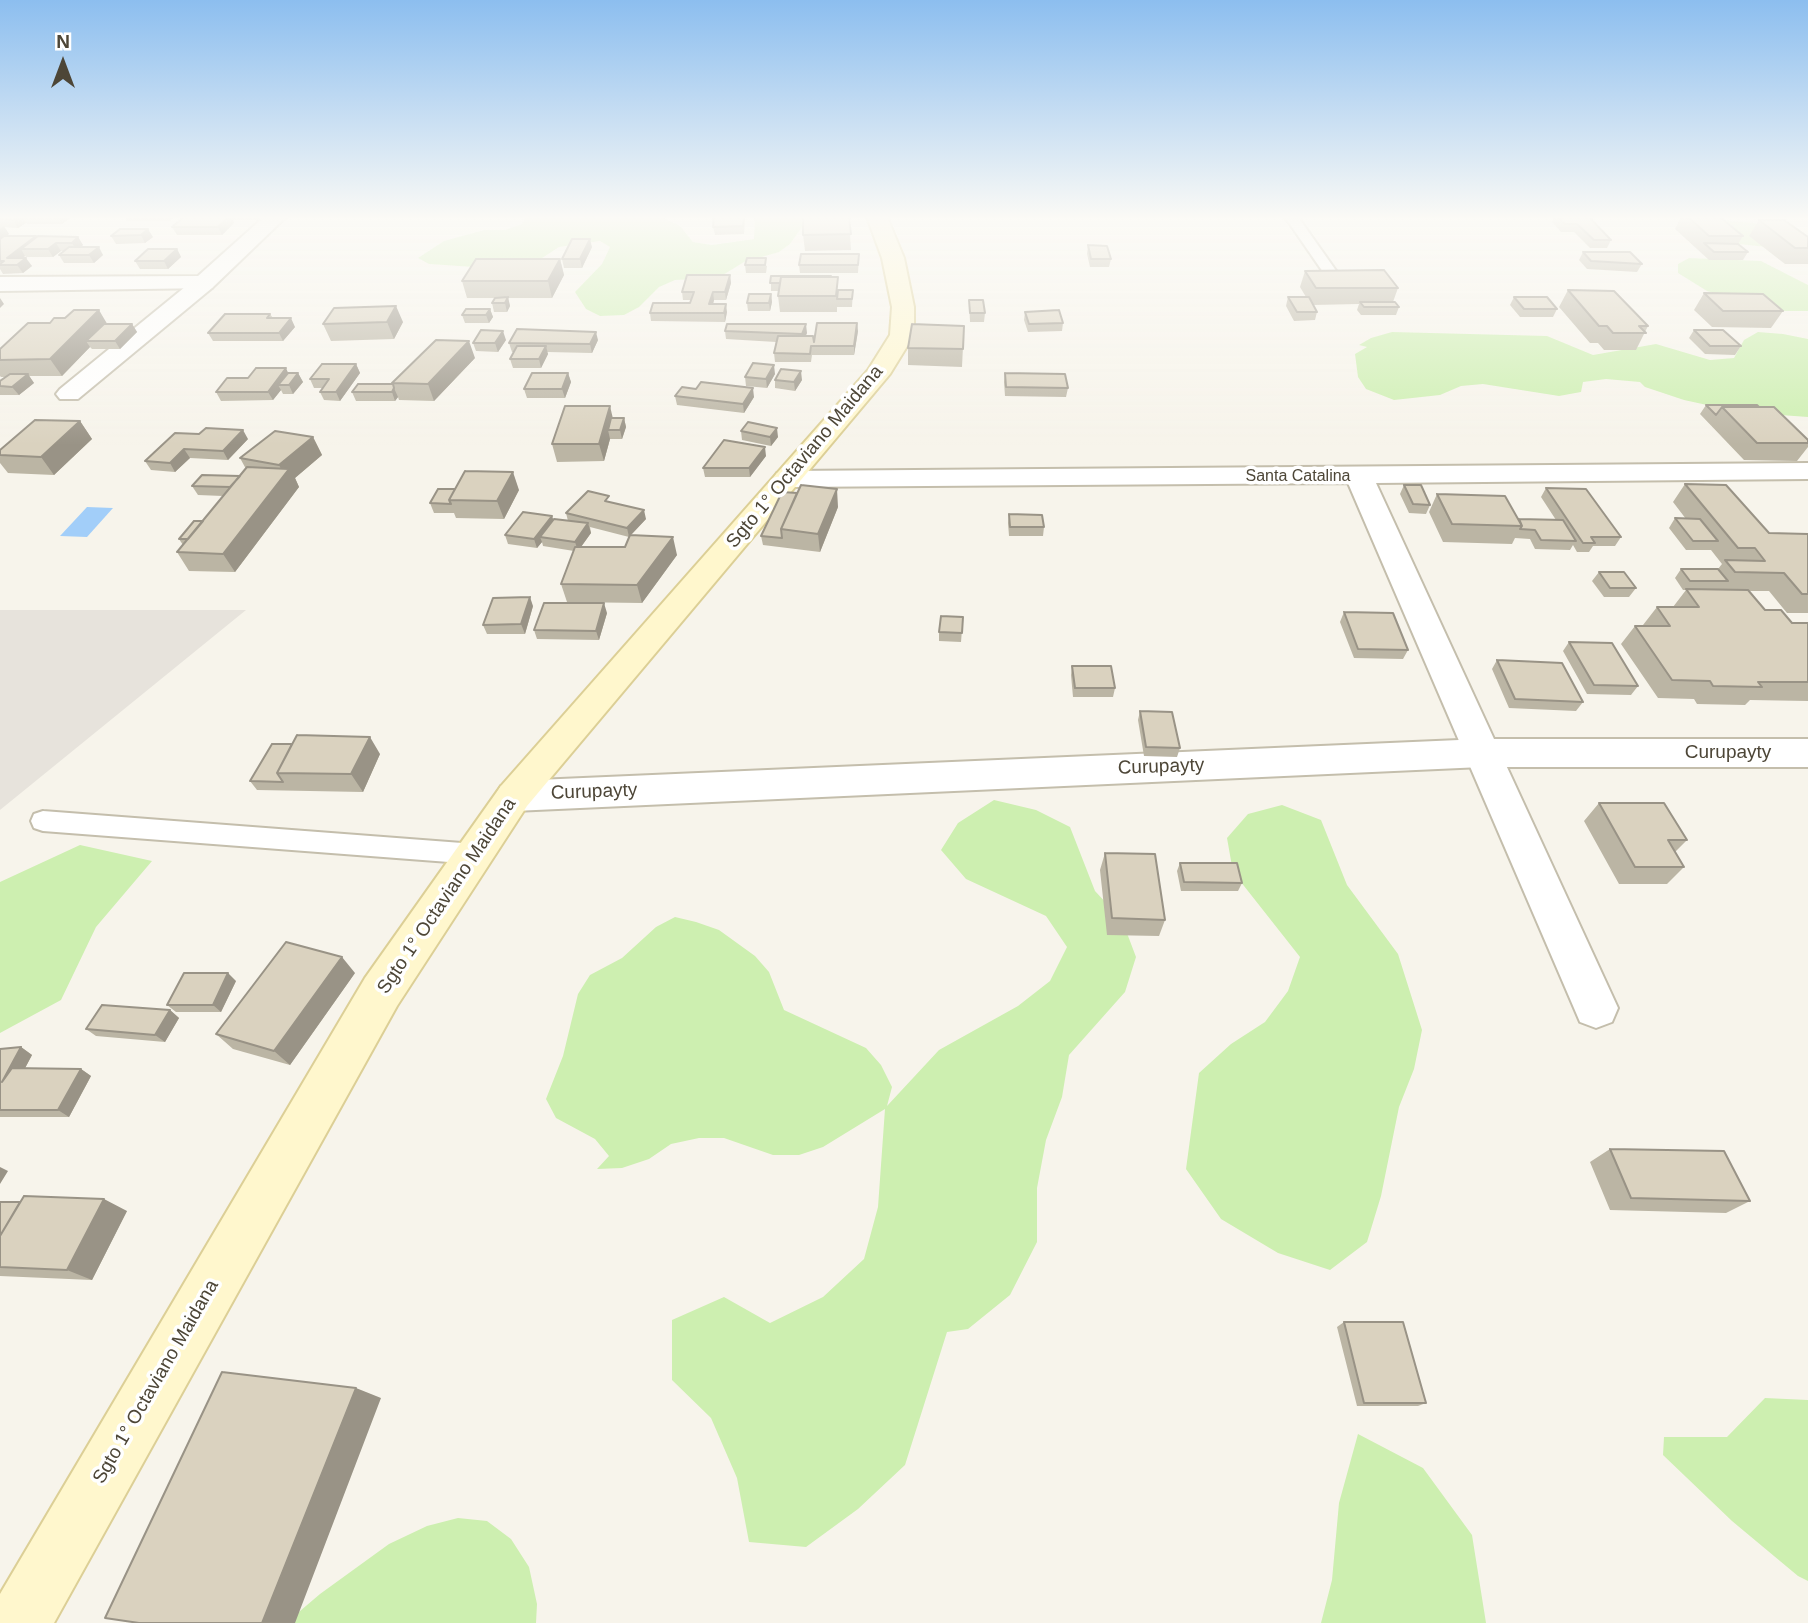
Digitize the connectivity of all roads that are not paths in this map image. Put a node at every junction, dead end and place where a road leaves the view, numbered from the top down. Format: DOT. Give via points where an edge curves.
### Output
graph roads {
  1 [pos="192,293"];
  2 [pos="900,293"];
  3 [pos="69,394"];
  4 [pos="1808,471"];
  5 [pos="1359,477"];
  6 [pos="787,480"];
  7 [pos="1482,753"];
  8 [pos="1808,753"];
  9 [pos="514,796"];
  10 [pos="43,821"];
  11 [pos="474,854"];
  12 [pos="1596,1008"];
  13 [pos="19,1623"];
  1 -- 3 [label="street"];
  2 -- 6 [label="main road, Sgto 1° Octaviano Maidana" via="902,335 878,374"];
  4 -- 5 [label="street, Santa Catalina"];
  5 -- 6 [label="street, Santa Catalina"];
  5 -- 7 [label="street"];
  6 -- 9 [label="main road, Sgto 1° Octaviano Maidana"];
  7 -- 8 [label="street, Curupayty"];
  7 -- 9 [label="street, Curupayty"];
  7 -- 12 [label="street"];
  9 -- 11 [label="main road, Sgto 1° Octaviano Maidana"];
  10 -- 11 [label="lane"];
  11 -- 13 [label="main road, Sgto 1° Octaviano Maidana" via="381,992"];
}
